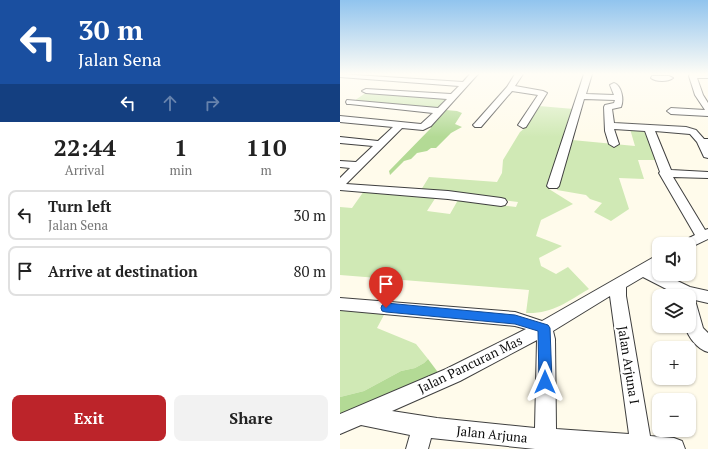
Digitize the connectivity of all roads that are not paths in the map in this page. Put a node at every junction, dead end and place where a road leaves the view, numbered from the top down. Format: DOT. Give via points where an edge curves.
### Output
graph roads {
  1 [pos="361,95"];
  2 [pos="423,95"];
  3 [pos="504,95"];
  4 [pos="542,95"];
  5 [pos="618,95"];
  6 [pos="704,95"];
  7 [pos="582,96"];
  8 [pos="452,97"];
  9 [pos="619,98"];
  10 [pos="708,108"];
  11 [pos="440,111"];
  12 [pos="671,111"];
  13 [pos="340,119"];
  14 [pos="400,125"];
  15 [pos="478,125"];
  16 [pos="524,125"];
  17 [pos="610,126"];
  18 [pos="649,128"];
  19 [pos="340,140"];
  20 [pos="704,142"];
  21 [pos="380,144"];
  22 [pos="614,144"];
  23 [pos="708,155"];
  24 [pos="340,164"];
  25 [pos="359,166"];
  26 [pos="666,172"];
  27 [pos="708,175"];
  28 [pos="340,184"];
  29 [pos="553,186"];
  30 [pos="340,188"];
  31 [pos="500,202"];
  32 [pos="705,234"];
  33 [pos="696,239"];
  34 [pos="652,264"];
  35 [pos="642,270"];
  36 [pos="618,284"];
  37 [pos="674,289"];
  38 [pos="696,297"];
  39 [pos="708,297"];
  40 [pos="340,304"];
  41 [pos="544,328"];
  42 [pos="696,332"];
  43 [pos="708,345"];
  44 [pos="360,415"];
  45 [pos="340,424"];
  46 [pos="423,427"];
  47 [pos="545,439"];
  48 [pos="641,446"];
  49 [pos="417,449"];
  50 [pos="674,449"];
  1 -- 11 [label="street" via="348,104"];
  2 -- 8 [label="street"];
  3 -- 15 [label="street"];
  4 -- 16 [label="street"];
  5 -- 9 [label="street"];
  6 -- 10 [label="street"];
  7 -- 9 [label="street"];
  7 -- 29 [label="street"];
  8 -- 11 [label="street"];
  9 -- 17 [label="street" via="618,105 608,107"];
  10 -- 12 [label="street"];
  11 -- 14 [label="street" via="425,126"];
  13 -- 14 [label="street"];
  14 -- 21 [label="street"];
  17 -- 18 [label="street"];
  17 -- 22 [label="street"];
  18 -- 20 [label="street" via="691,131"];
  18 -- 26 [label="street"];
  19 -- 21 [label="street"];
  20 -- 23 [label="street"];
  21 -- 25 [label="street"];
  24 -- 25 [label="street"];
  25 -- 28 [label="street"];
  26 -- 27 [label="street"];
  26 -- 32 [label="street"];
  30 -- 31 [label="street" via="447,195"];
  32 -- 33 [label="street"];
  34 -- 35 [label="street, Jalan Pancuran Mas"];
  35 -- 36 [label="street, Jalan Pancuran Mas"];
  35 -- 37 [label="street"];
  36 -- 41 [label="street, Jalan Pancuran Mas"];
  36 -- 48 [label="street, Jalan Arjuna I"];
  38 -- 39 [label="street"];
  40 -- 41 [label="street" via="515,319"];
  41 -- 44 [label="street, Jalan Pancuran Mas" via="453,375"];
  41 -- 47 [label="street"];
  42 -- 43 [label="street"];
  44 -- 45 [label="street, Jalan Pancuran Mas"];
  44 -- 46 [label="street, Jalan Arjuna"];
  46 -- 47 [label="street, Jalan Arjuna"];
  46 -- 49 [label="street"];
  47 -- 48 [label="street, Jalan Arjuna"];
  48 -- 50 [label="street, Jalan Arjuna"];
}
